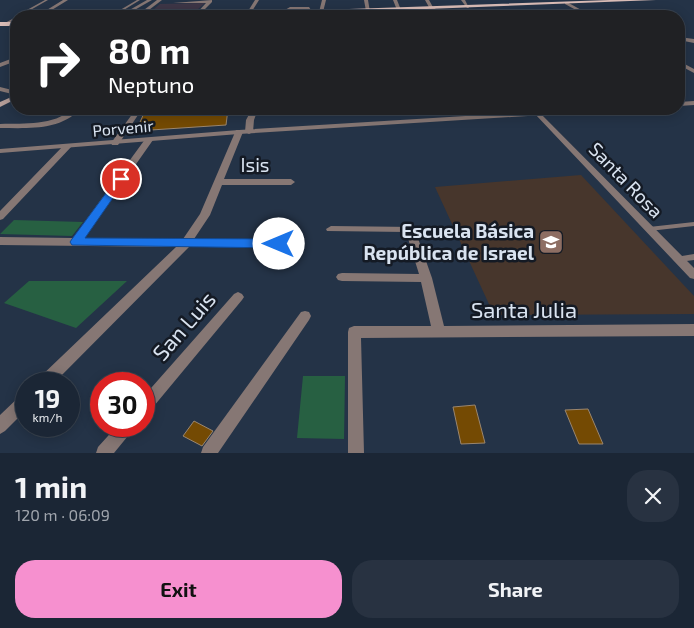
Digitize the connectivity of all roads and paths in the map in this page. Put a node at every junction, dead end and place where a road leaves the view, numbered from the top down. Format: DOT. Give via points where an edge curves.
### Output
graph roads {
  1 [pos="47,0"];
  2 [pos="66,0"];
  3 [pos="139,0"];
  4 [pos="150,0"];
  5 [pos="160,0"];
  6 [pos="395,0"];
  7 [pos="427,0"];
  8 [pos="463,0"];
  9 [pos="653,0"];
  10 [pos="211,1"];
  11 [pos="175,3"];
  12 [pos="566,3"];
  13 [pos="468,7"];
  14 [pos="432,8"];
  15 [pos="399,9"];
  16 [pos="29,10"];
  17 [pos="49,10"];
  18 [pos="122,10"];
  19 [pos="133,10"];
  20 [pos="147,10"];
  21 [pos="202,10"];
  22 [pos="289,10"];
  23 [pos="308,10"];
  24 [pos="384,10"];
  25 [pos="579,10"];
  26 [pos="72,115"];
  27 [pos="135,115"];
  28 [pos="253,115"];
  29 [pos="480,115"];
  30 [pos="539,115"];
  31 [pos="0,126"];
  32 [pos="244,132"];
  33 [pos="149,140"];
  34 [pos="115,142"];
  35 [pos="68,146"];
  36 [pos="0,152"];
  37 [pos="220,182"];
  38 [pos="291,182"];
  39 [pos="0,217"];
  40 [pos="694,224"];
  41 [pos="649,228"];
  42 [pos="332,229"];
  43 [pos="0,241"];
  44 [pos="76,242"];
  45 [pos="185,244"];
  46 [pos="279,244"];
  47 [pos="694,257"];
  48 [pos="679,259"];
  49 [pos="694,275"];
  50 [pos="342,278"];
  51 [pos="426,278"];
  52 [pos="238,297"];
  53 [pos="304,316"];
  54 [pos="694,330"];
  55 [pos="439,331"];
  56 [pos="55,372"];
  57 [pos="155,394"];
  58 [pos="15,411"];
  59 [pos="0,426"];
  60 [pos="118,437"];
  61 [pos="104,453"];
  62 [pos="209,453"];
  63 [pos="356,453"];
  1 -- 16 [label="lane"];
  2 -- 17 [label="street"];
  3 -- 18 [label="lane"];
  4 -- 19 [label="street"];
  5 -- 20 [label="street"];
  6 -- 15 [label="street"];
  7 -- 14 [label="street"];
  8 -- 13 [label="street"];
  9 -- 12 [label="main road"];
  10 -- 11 [label="street"];
  10 -- 21 [label="street"];
  12 -- 13 [label="main road"];
  12 -- 25 [label="street"];
  13 -- 14 [label="main road"];
  14 -- 15 [label="main road"];
  15 -- 24 [label="main road"];
  22 -- 23 [label="lane"];
  26 -- 31 [label="street" via="58,122"];
  27 -- 34 [label="street"];
  28 -- 32 [label="street"];
  29 -- 32 [label="street, Porvenir"];
  30 -- 41 [label="street, Santa Rosa"];
  32 -- 33 [label="street, Porvenir"];
  32 -- 37 [label="street"];
  33 -- 34 [label="street, Porvenir"];
  33 -- 44 [label="street"];
  34 -- 35 [label="street, Porvenir"];
  35 -- 36 [label="street, Porvenir"];
  35 -- 39 [label="street"];
  37 -- 38 [label="street, Isis"];
  37 -- 45 [label="street" via="206,215"];
  40 -- 41 [label="lane"];
  41 -- 48 [label="street, Santa Rosa"];
  42 -- 51 [label="street" via="410,229"];
  43 -- 44 [label="street"];
  44 -- 45 [label="street"];
  45 -- 46 [label="street"];
  45 -- 56 [label="street"];
  47 -- 48 [label="lane"];
  48 -- 49 [label="street, Santa Rosa"];
  50 -- 51 [label="street"];
  51 -- 55 [label="street"];
  52 -- 57 [label="street, San Luis"];
  53 -- 62 [label="street"];
  54 -- 55 [label="street, Santa Julia"];
  55 -- 63 [label="street, Santa Julia" via="354,332"];
  58 -- 59 [label="street"];
  60 -- 61 [label="street"];
}
